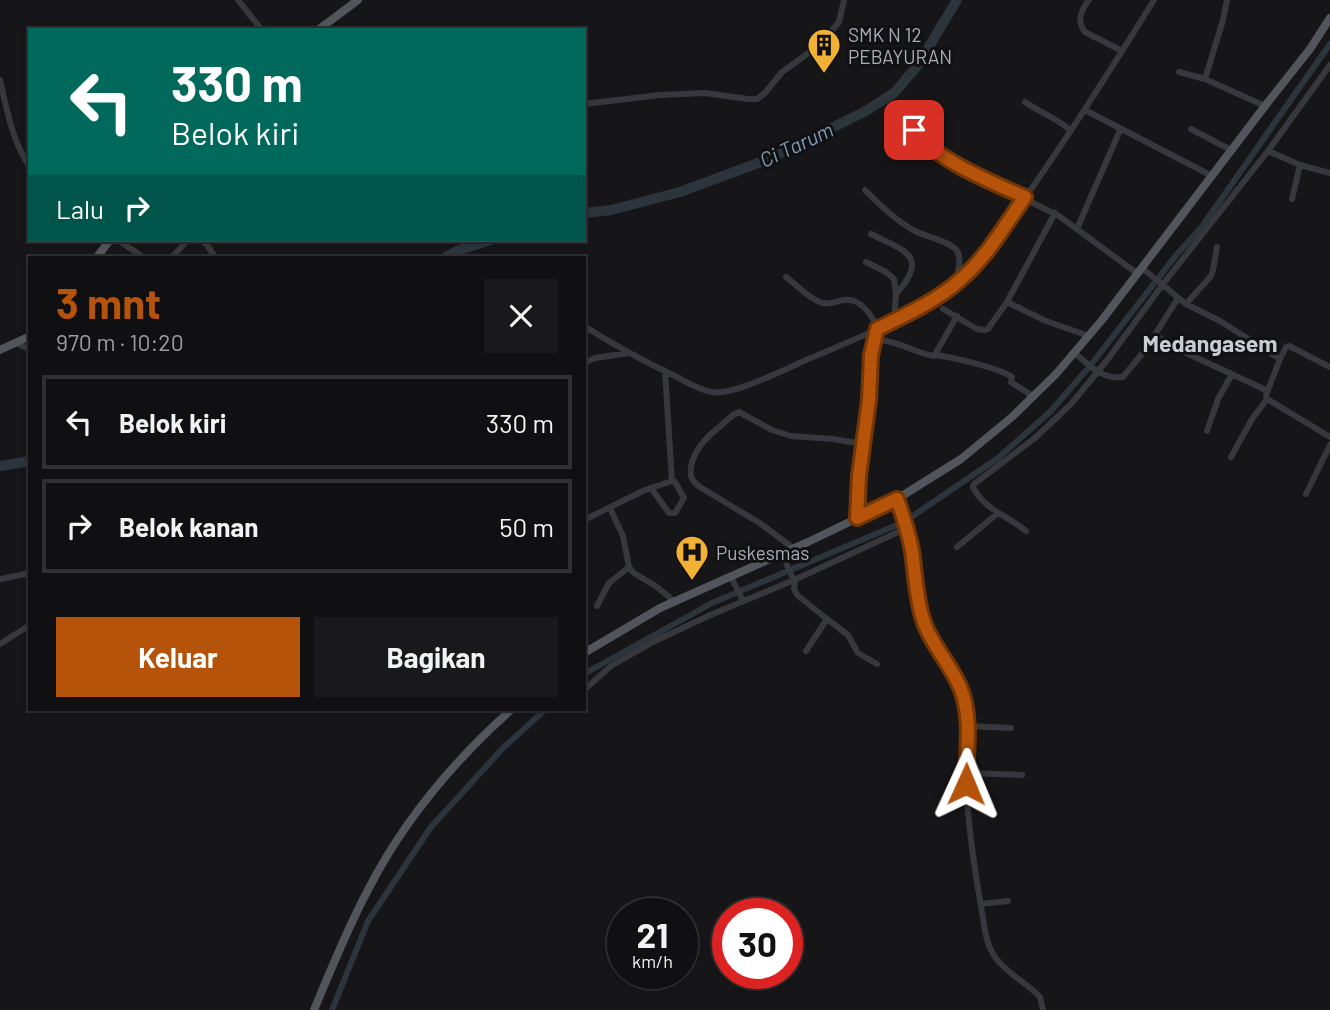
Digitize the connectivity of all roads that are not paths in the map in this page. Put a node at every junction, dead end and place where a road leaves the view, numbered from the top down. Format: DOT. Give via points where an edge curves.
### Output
graph roads {
  1 [pos="238,0"];
  2 [pos="358,0"];
  3 [pos="844,0"];
  4 [pos="1089,0"];
  5 [pos="1154,0"];
  6 [pos="1227,0"];
  7 [pos="1330,18"];
  8 [pos="260,28"];
  9 [pos="322,28"];
  10 [pos="1122,51"];
  11 [pos="1330,65"];
  12 [pos="1179,72"];
  13 [pos="1205,79"];
  14 [pos="0,80"];
  15 [pos="1024,102"];
  16 [pos="586,104"];
  17 [pos="1265,106"];
  18 [pos="1085,110"];
  19 [pos="906,118"];
  20 [pos="1191,129"];
  21 [pos="1120,130"];
  22 [pos="1071,131"];
  23 [pos="1231,150"];
  24 [pos="1268,151"];
  25 [pos="28,164"];
  26 [pos="1300,165"];
  27 [pos="1330,173"];
  28 [pos="1212,176"];
  29 [pos="865,190"];
  30 [pos="1025,197"];
  31 [pos="1292,200"];
  32 [pos="1055,213"];
  33 [pos="1077,229"];
  34 [pos="871,234"];
  35 [pos="108,242"];
  36 [pos="121,242"];
  37 [pos="186,242"];
  38 [pos="203,242"];
  39 [pos="1217,247"];
  40 [pos="174,255"];
  41 [pos="98,256"];
  42 [pos="142,256"];
  43 [pos="214,256"];
  44 [pos="866,262"];
  45 [pos="1143,271"];
  46 [pos="786,277"];
  47 [pos="1162,283"];
  48 [pos="956,284"];
  49 [pos="896,294"];
  50 [pos="1178,298"];
  51 [pos="1007,302"];
  52 [pos="1186,304"];
  53 [pos="943,309"];
  54 [pos="957,316"];
  55 [pos="894,321"];
  56 [pos="586,327"];
  57 [pos="877,329"];
  58 [pos="1089,335"];
  59 [pos="1155,335"];
  60 [pos="28,337"];
  61 [pos="17,343"];
  62 [pos="28,349"];
  63 [pos="872,349"];
  64 [pos="0,350"];
  65 [pos="628,352"];
  66 [pos="1075,353"];
  67 [pos="935,355"];
  68 [pos="1280,359"];
  69 [pos="586,362"];
  70 [pos="1330,367"];
  71 [pos="1095,370"];
  72 [pos="665,371"];
  73 [pos="1232,374"];
  74 [pos="1267,395"];
  75 [pos="1034,397"];
  76 [pos="1207,431"];
  77 [pos="1330,438"];
  78 [pos="863,444"];
  79 [pos="1330,445"];
  80 [pos="1231,457"];
  81 [pos="691,479"];
  82 [pos="674,482"];
  83 [pos="651,488"];
  84 [pos="1306,494"];
  85 [pos="899,503"];
  86 [pos="610,508"];
  87 [pos="998,513"];
  88 [pos="857,518"];
  89 [pos="586,519"];
  90 [pos="907,526"];
  91 [pos="1026,531"];
  92 [pos="793,548"];
  93 [pos="957,548"];
  94 [pos="783,556"];
  95 [pos="629,567"];
  96 [pos="28,573"];
  97 [pos="793,578"];
  98 [pos="0,579"];
  99 [pos="732,579"];
  100 [pos="742,599"];
  101 [pos="674,601"];
  102 [pos="597,606"];
  103 [pos="827,619"];
  104 [pos="28,626"];
  105 [pos="0,644"];
  106 [pos="806,651"];
  107 [pos="586,652"];
  108 [pos="877,664"];
  109 [pos="586,688"];
  110 [pos="510,711"];
  111 [pos="967,726"];
  112 [pos="1011,728"];
  113 [pos="966,773"];
  114 [pos="1022,775"];
  115 [pos="1008,901"];
  116 [pos="981,904"];
  117 [pos="314,1010"];
  118 [pos="1043,1010"];
  1 -- 8 [label="street"];
  2 -- 9 [label="main road"];
  3 -- 16 [label="street" via="839,22 821,44 782,72 757,99 705,93"];
  4 -- 10 [label="street" via="1081,27"];
  5 -- 10 [label="street"];
  6 -- 13 [label="street"];
  7 -- 17 [label="main road"];
  10 -- 18 [label="street"];
  11 -- 24 [label="street"];
  12 -- 13 [label="street"];
  13 -- 17 [label="street"];
  14 -- 25 [label="street" via="16,143"];
  15 -- 22 [label="street"];
  17 -- 23 [label="main road"];
  18 -- 21 [label="street"];
  18 -- 22 [label="street"];
  19 -- 30 [label="street" via="937,152"];
  20 -- 23 [label="street"];
  21 -- 28 [label="street"];
  21 -- 33 [label="street"];
  22 -- 30 [label="street"];
  23 -- 28 [label="main road"];
  24 -- 26 [label="street"];
  24 -- 47 [label="street"];
  26 -- 27 [label="street"];
  26 -- 31 [label="street"];
  28 -- 45 [label="main road"];
  29 -- 48 [label="street" via="902,223 955,249 959,261"];
  30 -- 32 [label="street"];
  30 -- 48 [label="street"];
  32 -- 33 [label="street"];
  32 -- 51 [label="street"];
  33 -- 45 [label="street"];
  34 -- 49 [label="street" via="901,249 913,261 910,275"];
  35 -- 41 [label="main road"];
  36 -- 42 [label="street"];
  37 -- 40 [label="street"];
  38 -- 43 [label="street"];
  39 -- 52 [label="street" via="1210,276"];
  44 -- 49 [label="street" via="892,276"];
  45 -- 47 [label="street"];
  45 -- 58 [label="main road"];
  46 -- 57 [label="street" via="821,303 858,303"];
  47 -- 50 [label="street"];
  47 -- 71 [label="street"];
  48 -- 55 [label="street"];
  49 -- 55 [label="street"];
  50 -- 52 [label="street"];
  50 -- 59 [label="street"];
  51 -- 54 [label="street" via="985,330"];
  51 -- 58 [label="street"];
  52 -- 68 [label="street"];
  53 -- 54 [label="street"];
  54 -- 67 [label="street"];
  55 -- 57 [label="street"];
  56 -- 65 [label="street"];
  57 -- 63 [label="street"];
  57 -- 72 [label="street" via="727,391 702,389"];
  58 -- 66 [label="main road"];
  59 -- 71 [label="street" via="1124,377"];
  59 -- 73 [label="street"];
  60 -- 61 [label="main road"];
  61 -- 62 [label="street"];
  61 -- 64 [label="main road"];
  63 -- 67 [label="street" via="880,340"];
  63 -- 78 [label="street"];
  65 -- 69 [label="street"];
  65 -- 72 [label="street"];
  66 -- 71 [label="street"];
  66 -- 75 [label="main road"];
  67 -- 75 [label="street" via="1010,375 1010,382"];
  68 -- 70 [label="street" via="1289,346"];
  68 -- 74 [label="street"];
  71 -- 87 [label="street" via="1071,404 1035,438 973,485"];
  72 -- 82 [label="street"];
  73 -- 74 [label="street"];
  73 -- 76 [label="street"];
  74 -- 77 [label="street"];
  74 -- 80 [label="street"];
  75 -- 85 [label="main road" via="970,452"];
  78 -- 81 [label="street" via="791,436 738,412 699,445"];
  78 -- 88 [label="street"];
  79 -- 84 [label="street"];
  81 -- 82 [label="street"];
  81 -- 92 [label="street"];
  82 -- 83 [label="street"];
  82 -- 83 [label="street" via="684,498 675,513 669,513"];
  83 -- 86 [label="street"];
  85 -- 88 [label="main road"];
  85 -- 90 [label="street"];
  86 -- 89 [label="street"];
  86 -- 95 [label="street" via="623,536"];
  87 -- 91 [label="street"];
  87 -- 93 [label="street"];
  88 -- 92 [label="main road"];
  90 -- 97 [label="street"];
  90 -- 111 [label="street" via="922,616 960,688"];
  92 -- 94 [label="main road"];
  94 -- 97 [label="street"];
  94 -- 99 [label="main road"];
  95 -- 101 [label="street"];
  95 -- 102 [label="street" via="609,583"];
  96 -- 98 [label="street"];
  97 -- 100 [label="street"];
  97 -- 103 [label="street" via="797,595"];
  99 -- 100 [label="street"];
  99 -- 101 [label="main road"];
  100 -- 109 [label="street" via="640,649"];
  101 -- 107 [label="main road"];
  103 -- 106 [label="street"];
  103 -- 108 [label="street" via="848,635 858,653"];
  104 -- 105 [label="street"];
  110 -- 117 [label="main road" via="447,776 395,843 368,888"];
  111 -- 112 [label="street"];
  111 -- 113 [label="street"];
  113 -- 114 [label="street"];
  113 -- 116 [label="street"];
  115 -- 116 [label="street"];
  116 -- 118 [label="street" via="993,955 1040,997"];
}
